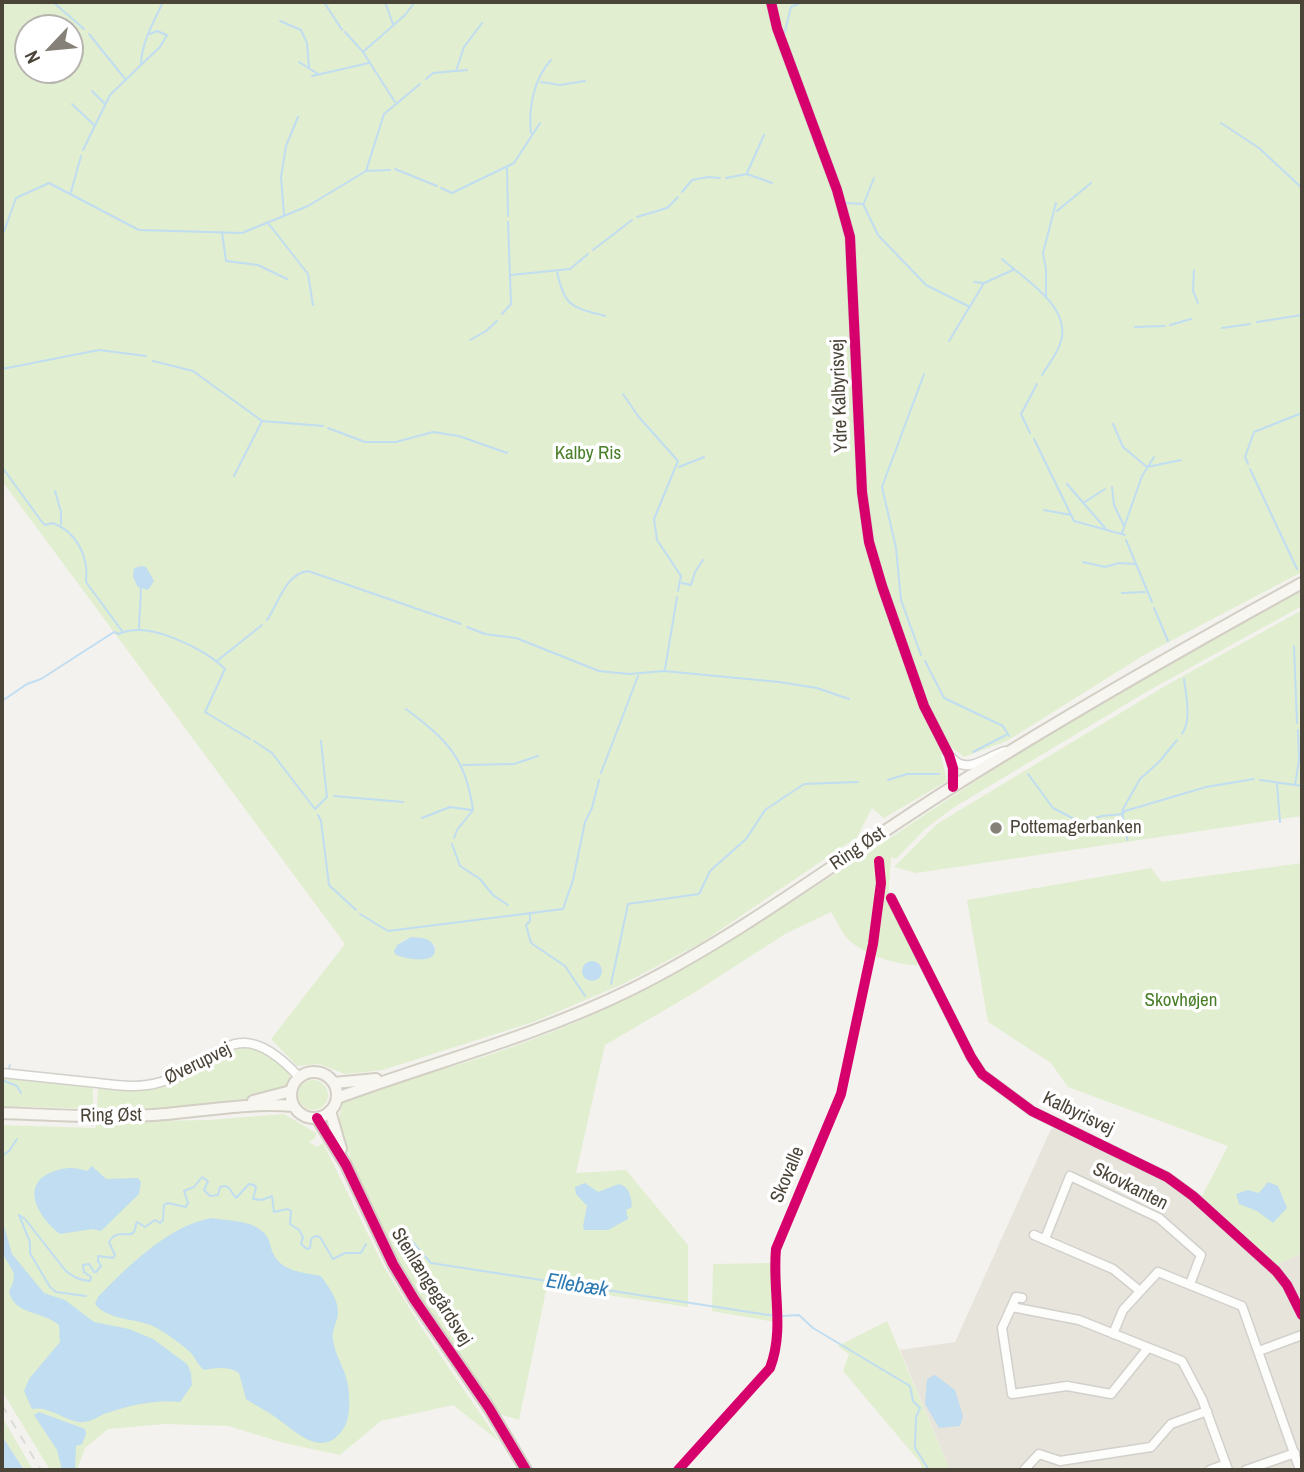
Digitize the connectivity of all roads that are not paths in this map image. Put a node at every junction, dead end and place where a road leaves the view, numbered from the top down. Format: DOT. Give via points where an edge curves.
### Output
graph roads {
  1 [pos="771,2"];
  2 [pos="1302,583"];
  3 [pos="1014,748"];
  4 [pos="949,755"];
  5 [pos="953,787"];
  6 [pos="891,898"];
  7 [pos="2,1073"];
  8 [pos="396,1076"];
  9 [pos="299,1077"];
  10 [pos="334,1083"];
  11 [pos="291,1091"];
  12 [pos="337,1098"];
  13 [pos="293,1106"];
  14 [pos="220,1108"];
  15 [pos="330,1111"];
  16 [pos="2,1113"];
  17 [pos="317,1118"];
  18 [pos="346,1165"];
  19 [pos="1034,1235"];
  20 [pos="1045,1239"];
  21 [pos="1190,1284"];
  22 [pos="1140,1291"];
  23 [pos="1022,1298"];
  24 [pos="1012,1307"];
  25 [pos="1302,1315"];
  26 [pos="1113,1334"];
  27 [pos="1302,1335"];
  28 [pos="1148,1348"];
  29 [pos="1259,1351"];
  30 [pos="1207,1410"];
  31 [pos="1295,1453"];
  32 [pos="1227,1467"];
  33 [pos="526,1470"];
  34 [pos="1024,1470"];
  35 [pos="1210,1470"];
  36 [pos="1246,1470"];
  37 [pos="1300,1470"];
  1 -- 4 [label="street, Ydre Kalbyrisvej" via="850,237 862,492 869,542 919,693"];
  2 -- 3 [label="main road, Ring Øst" via="1162,659"];
  3 -- 4 [label="street" via="966,766 958,765"];
  3 -- 5 [label="main road, Ring Øst"];
  4 -- 5 [label="street, Ydre Kalbyrisvej"];
  5 -- 8 [label="main road, Ring Øst" via="761,914 631,989 512,1039"];
  6 -- 25 [label="street, Kalbyrisvej" via="982,1074 1032,1111 1167,1177 1193,1196 1276,1272"];
  7 -- 9 [label="street, Øverupvej" via="146,1086 181,1075 216,1052 242,1043 267,1048"];
  8 -- 10 [label="main road, Ring Øst"];
  8 -- 12 [label="main road, Ring Øst"];
  9 -- 10 [label="main road" via="320,1073"];
  9 -- 11 [label="main road"];
  10 -- 12 [label="main road"];
  11 -- 13 [label="main road"];
  11 -- 14 [label="main road, Ring Øst"];
  12 -- 15 [label="main road"];
  13 -- 14 [label="main road, Ring Øst"];
  13 -- 17 [label="main road" via="303,1116"];
  14 -- 16 [label="main road, Ring Øst" via="153,1115"];
  15 -- 17 [label="main road"];
  15 -- 18 [label="main road, Stenlængegårdsvej"];
  17 -- 18 [label="main road, Stenlængegårdsvej"];
  18 -- 33 [label="main road, Stenlængegårdsvej" via="393,1264"];
  19 -- 20 [label="street"];
  20 -- 21 [label="street, Skovkanten" via="1070,1176 1159,1218 1197,1252 1200,1255"];
  20 -- 22 [label="street" via="1113,1269"];
  21 -- 22 [label="street" via="1158,1272"];
  21 -- 29 [label="street" via="1242,1306"];
  22 -- 26 [label="street" via="1123,1310"];
  23 -- 24 [label="street" via="1016,1297"];
  24 -- 26 [label="street" via="1079,1320"];
  24 -- 28 [label="street" via="1002,1328 1012,1394 1067,1385 1111,1394"];
  26 -- 28 [label="street"];
  27 -- 29 [label="street"];
  28 -- 30 [label="street" via="1182,1361"];
  29 -- 31 [label="street"];
  30 -- 32 [label="street"];
  30 -- 34 [label="street" via="1171,1424 1151,1447 1060,1461 1039,1454"];
  31 -- 36 [label="street"];
  31 -- 37 [label="street"];
  32 -- 35 [label="street"];
}
